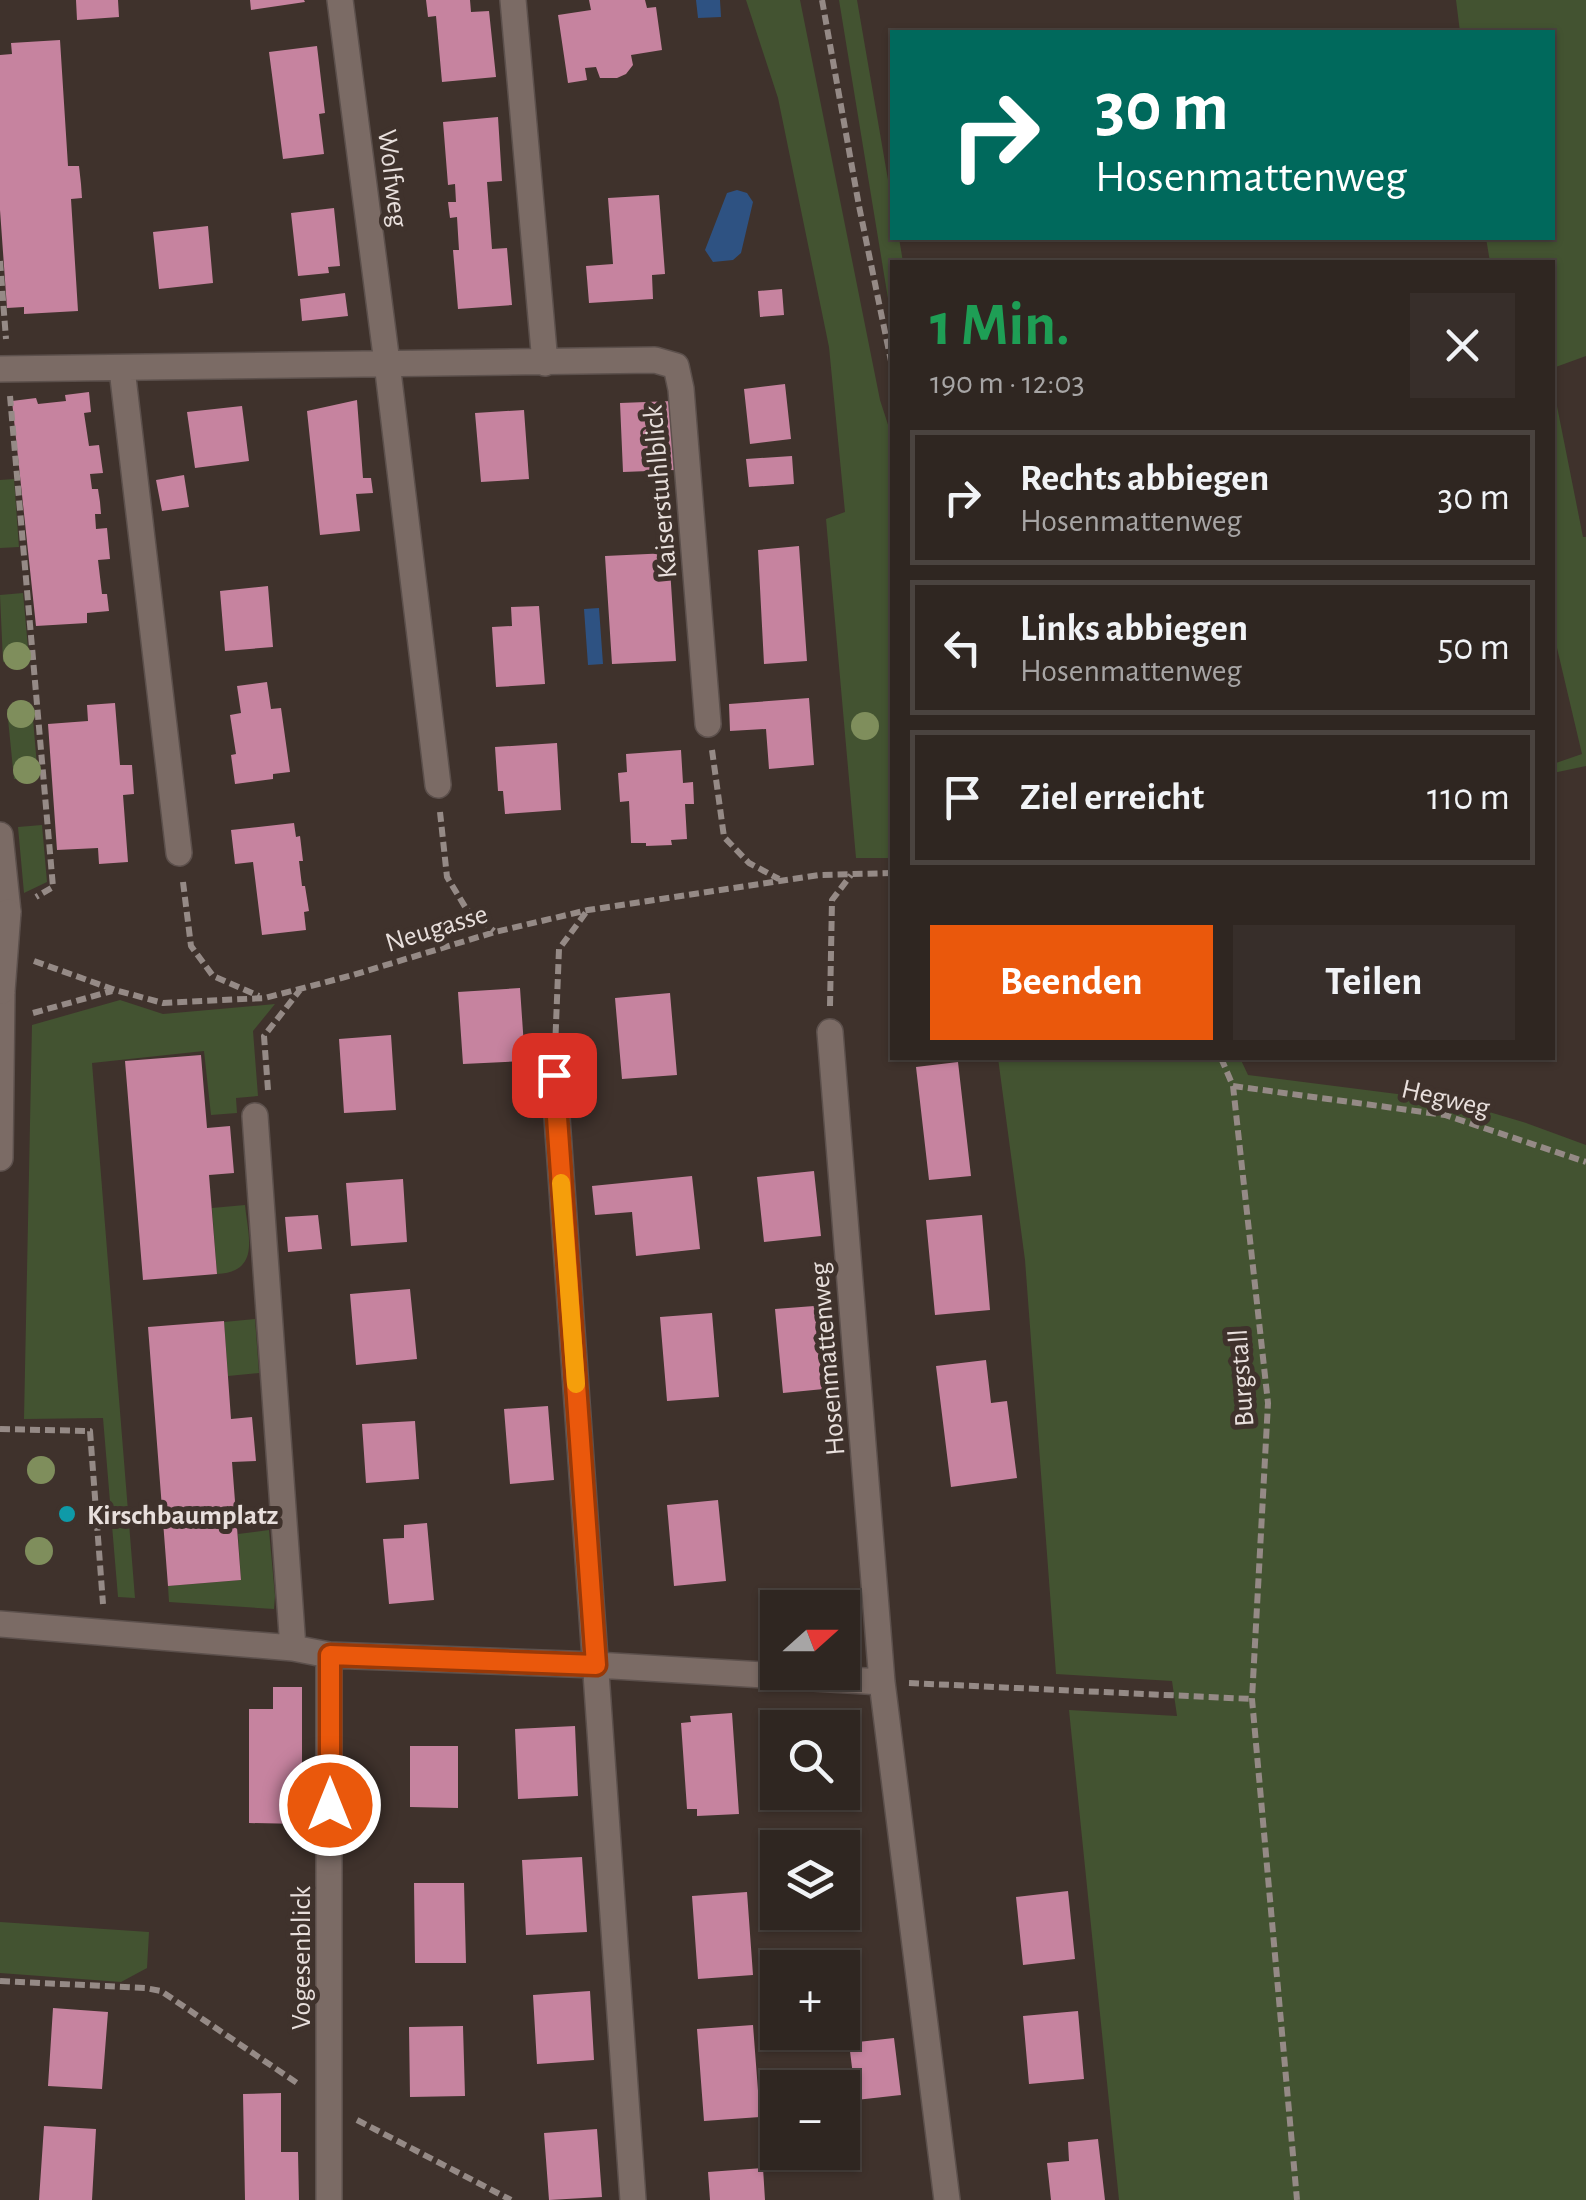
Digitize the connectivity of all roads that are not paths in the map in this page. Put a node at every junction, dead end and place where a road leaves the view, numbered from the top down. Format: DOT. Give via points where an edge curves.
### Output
graph roads {
  1 [pos="340,0"];
  2 [pos="512,0"];
  3 [pos="388,363"];
  4 [pos="544,363"];
  5 [pos="4,369"];
  6 [pos="122,369"];
  7 [pos="708,724"];
  8 [pos="438,785"];
  9 [pos="0,835"];
  10 [pos="179,853"];
  11 [pos="2,991"];
  12 [pos="2,1021"];
  13 [pos="830,1032"];
  14 [pos="554,1075"];
  15 [pos="255,1116"];
  16 [pos="0,1158"];
  17 [pos="0,1624"];
  18 [pos="293,1648"];
  19 [pos="330,1655"];
  20 [pos="596,1665"];
  21 [pos="882,1682"];
  22 [pos="329,2200"];
  23 [pos="633,2200"];
  24 [pos="946,2200"];
  1 -- 3 [label="street, Wolfweg"];
  2 -- 4 [label="street"];
  3 -- 4 [label="street, Kaiserstuhlblick"];
  3 -- 6 [label="street, Kaiserstuhlblick"];
  3 -- 8 [label="street"];
  4 -- 7 [label="street, Kaiserstuhlblick" via="655,360 676,366"];
  5 -- 6 [label="street, Kaiserstuhlblick"];
  6 -- 10 [label="street"];
  9 -- 11 [label="street, bridge" via="8,912"];
  11 -- 12 [label="street"];
  12 -- 16 [label="street"];
  13 -- 21 [label="street, Hosenmattenweg"];
  14 -- 20 [label="street"];
  15 -- 18 [label="street"];
  17 -- 18 [label="street"];
  18 -- 19 [label="street"];
  19 -- 20 [label="street"];
  19 -- 22 [label="street, Vogesenblick"];
  20 -- 21 [label="street"];
  20 -- 23 [label="street"];
  21 -- 24 [label="street, Hosenmattenweg"];
}
